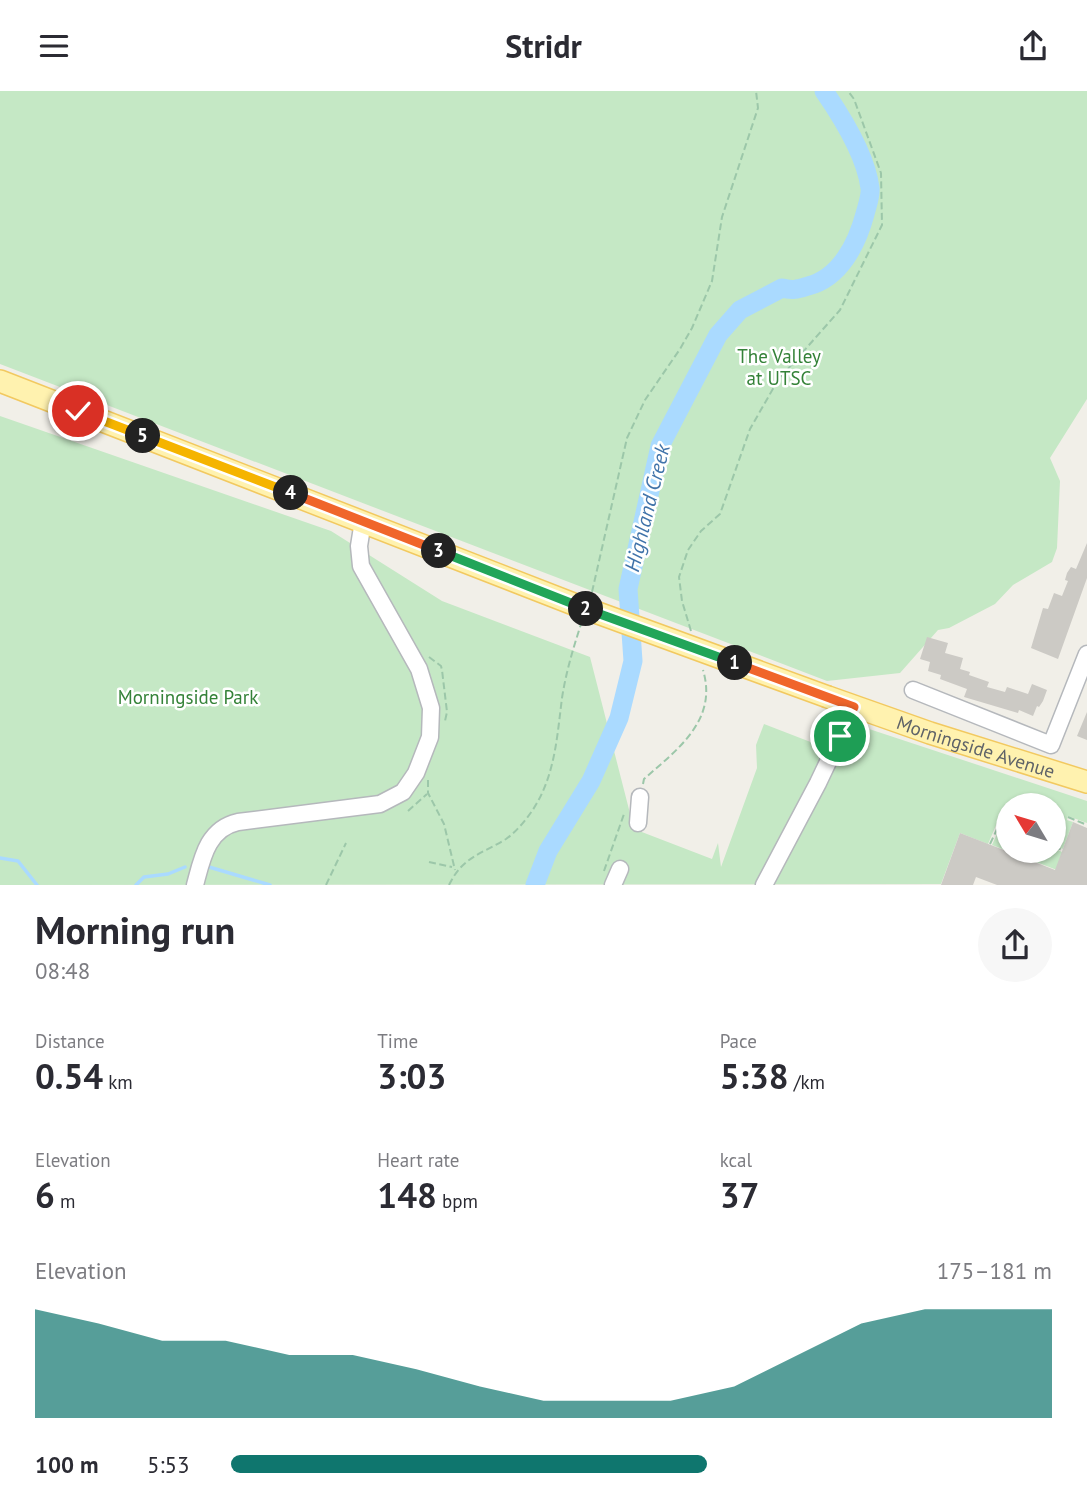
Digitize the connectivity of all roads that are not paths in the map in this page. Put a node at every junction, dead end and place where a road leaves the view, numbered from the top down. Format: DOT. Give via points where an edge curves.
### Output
graph roads {
  1 [pos="0,381"];
  2 [pos="363,521"];
  3 [pos="1087,654"];
  4 [pos="913,690"];
  5 [pos="854,707"];
  6 [pos="1087,782"];
  7 [pos="640,797"];
  8 [pos="638,823"];
  9 [pos="195,884"];
  10 [pos="764,884"];
  1 -- 2 [label="main road, Morningside Avenue"];
  2 -- 5 [label="main road, Morningside Avenue, bridge" via="582,609"];
  2 -- 9 [label="street" via="361,566 419,669 431,708 432,728 424,755 403,792 380,804 227,825 208,844"];
  3 -- 4 [label="street" via="1051,745"];
  5 -- 6 [label="main road, Morningside Avenue"];
  5 -- 10 [label="street"];
  7 -- 8 [label="street"];
}
